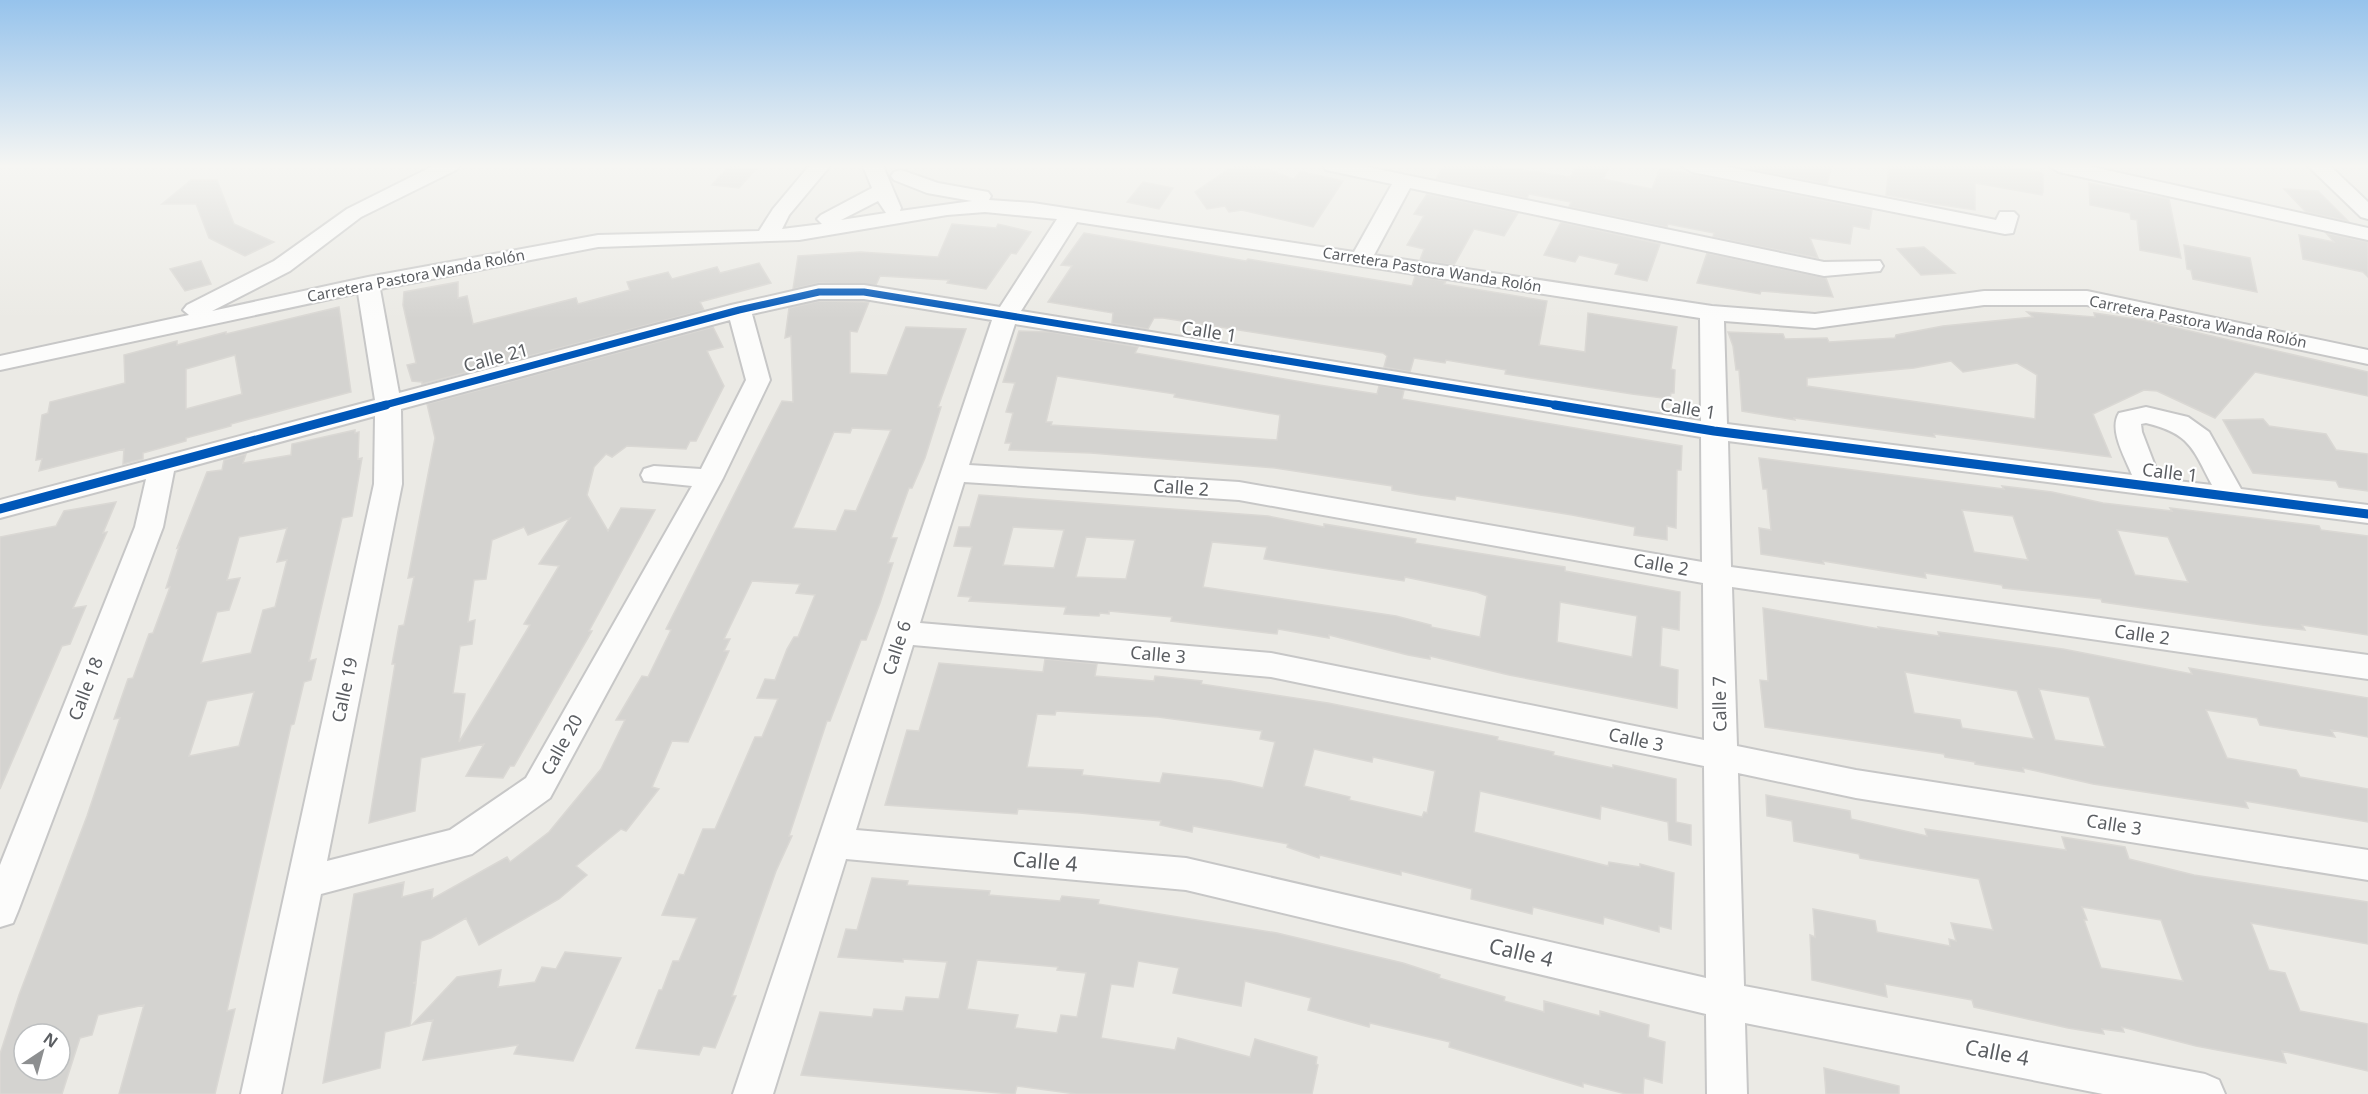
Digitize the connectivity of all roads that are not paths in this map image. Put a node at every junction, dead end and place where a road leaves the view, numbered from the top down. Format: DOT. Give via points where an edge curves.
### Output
graph roads {
  1 [pos="348,217"];
  2 [pos="782,217"];
  3 [pos="829,217"];
  4 [pos="896,217"];
  5 [pos="1069,217"];
  6 [pos="1077,217"];
  7 [pos="1384,217"];
  8 [pos="1576,217"];
  9 [pos="1950,217"];
  10 [pos="2007,217"];
  11 [pos="2291,217"];
  12 [pos="2368,234"];
  13 [pos="778,236"];
  14 [pos="1361,259"];
  15 [pos="1872,266"];
  16 [pos="368,284"];
  17 [pos="739,310"];
  18 [pos="1712,314"];
  19 [pos="1006,315"];
  20 [pos="158,328"];
  21 [pos="2368,357"];
  22 [pos="0,363"];
  23 [pos="388,404"];
  24 [pos="1714,430"];
  25 [pos="162,465"];
  26 [pos="953,473"];
  27 [pos="654,475"];
  28 [pos="710,477"];
  29 [pos="2150,487"];
  30 [pos="2232,497"];
  31 [pos="0,509"];
  32 [pos="2368,514"];
  33 [pos="1718,574"];
  34 [pos="902,633"];
  35 [pos="2368,667"];
  36 [pos="1721,757"];
  37 [pos="833,843"];
  38 [pos="2368,866"];
  39 [pos="304,883"];
  40 [pos="0,911"];
  41 [pos="1726,1001"];
  42 [pos="261,1094"];
  43 [pos="753,1094"];
  44 [pos="1727,1094"];
  45 [pos="2205,1094"];
  1 -- 20 [label="street" via="282,266"];
  2 -- 13 [label="street"];
  3 -- 13 [label="street"];
  4 -- 13 [label="street, Carretera Pastora Wanda Rolón"];
  5 -- 19 [label="street, Calle 6"];
  6 -- 14 [label="street, Carretera Pastora Wanda Rolón"];
  7 -- 14 [label="street"];
  8 -- 15 [label="street" via="1824,269"];
  9 -- 10 [label="street" via="2005,228"];
  11 -- 12 [label="street"];
  13 -- 16 [label="street, Carretera Pastora Wanda Rolón" via="598,241"];
  14 -- 18 [label="street, Carretera Pastora Wanda Rolón"];
  16 -- 20 [label="street, Carretera Pastora Wanda Rolón"];
  16 -- 23 [label="street, Calle 19"];
  17 -- 19 [label="street, Calle 21" via="819,292 864,292"];
  17 -- 23 [label="street, Calle 21"];
  17 -- 28 [label="street, Calle 20" via="758,380"];
  18 -- 21 [label="street, Carretera Pastora Wanda Rolón" via="1815,321 1984,298 2087,298"];
  18 -- 24 [label="street, Calle 7"];
  19 -- 24 [label="street, Calle 1"];
  19 -- 26 [label="street, Calle 6"];
  20 -- 22 [label="street, Carretera Pastora Wanda Rolón"];
  23 -- 25 [label="street, Calle 21"];
  23 -- 39 [label="street, Calle 19" via="388,484"];
  24 -- 29 [label="street, Calle 1"];
  24 -- 33 [label="street, Calle 7"];
  25 -- 31 [label="street, Calle 21"];
  25 -- 40 [label="street, Calle 18" via="149,526"];
  26 -- 33 [label="street, Calle 2" via="1239,491"];
  26 -- 34 [label="street, Calle 6"];
  27 -- 28 [label="street"];
  28 -- 39 [label="street, Calle 20" via="538,788 460,843"];
  29 -- 30 [label="street, Calle 1"];
  29 -- 30 [label="street, Calle 1" via="2128,432 2128,419 2146,415 2179,423 2200,438"];
  30 -- 32 [label="street, Calle 1"];
  33 -- 35 [label="street, Calle 2"];
  33 -- 36 [label="street, Calle 7"];
  34 -- 36 [label="street, Calle 3" via="1271,665"];
  34 -- 37 [label="street, Calle 6"];
  36 -- 38 [label="street, Calle 3" via="1867,785"];
  36 -- 41 [label="street, Calle 7"];
  37 -- 41 [label="street, Calle 4" via="1186,874"];
  37 -- 43 [label="street, Calle 6"];
  39 -- 42 [label="street, Calle 19"];
  41 -- 44 [label="street, Calle 7"];
  41 -- 45 [label="street, Calle 4"];
}
